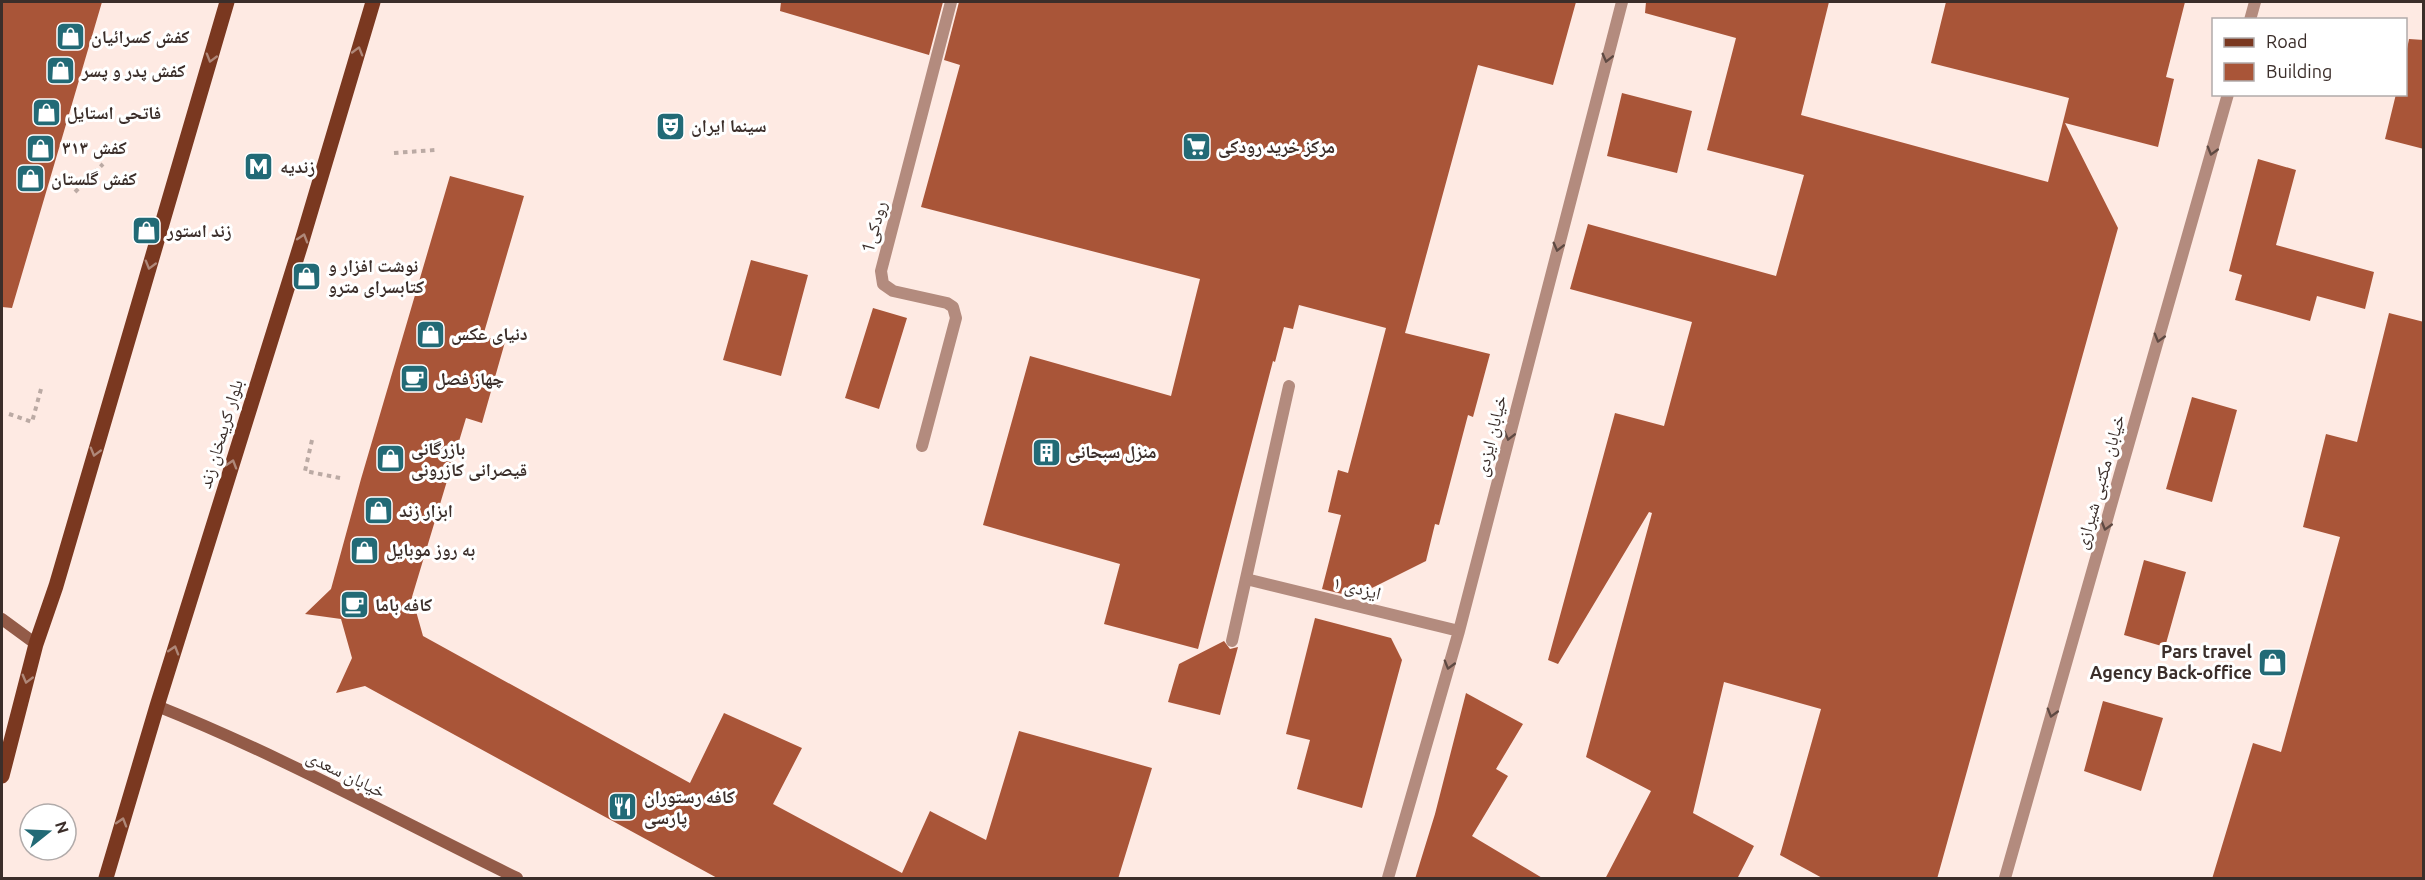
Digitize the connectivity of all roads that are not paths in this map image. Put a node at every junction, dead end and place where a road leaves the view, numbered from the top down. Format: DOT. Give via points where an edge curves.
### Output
graph roads {
  1 [pos="227,2"];
  2 [pos="373,2"];
  3 [pos="951,2"];
  4 [pos="1622,2"];
  5 [pos="2255,2"];
  6 [pos="2251,18"];
  7 [pos="2227,96"];
  8 [pos="1289,386"];
  9 [pos="922,446"];
  10 [pos="1246,579"];
  11 [pos="2,619"];
  12 [pos="1459,631"];
  13 [pos="1232,641"];
  14 [pos="36,644"];
  15 [pos="157,706"];
  16 [pos="2,776"];
  17 [pos="106,878"];
  18 [pos="517,879"];
  19 [pos="1388,879"];
  20 [pos="2006,879"];
  1 -- 14 [label="main road, one-way"];
  15 -- 2 [label="main road, بلوار کریمخان زند, one-way"];
  3 -- 9 [label="street, 1رودکی" via="881,271 883,284 893,291 947,303 953,307 956,318"];
  4 -- 12 [label="street, خیابان ایزدی, one-way"];
  5 -- 6 [label="street"];
  7 -- 20 [label="street, خیابان مکتبی شیرازی, one-way"];
  8 -- 10 [label="street"];
  10 -- 12 [label="street, ایزدی ۱"];
  10 -- 13 [label="street"];
  11 -- 14 [label="street"];
  12 -- 19 [label="street, خیابان ایزدی, one-way"];
  14 -- 16 [label="main road, one-way"];
  17 -- 15 [label="main road, بلوار کریمخان زند, one-way"];
  15 -- 18 [label="street, خیابان سعدی" via="282,762"];
}
